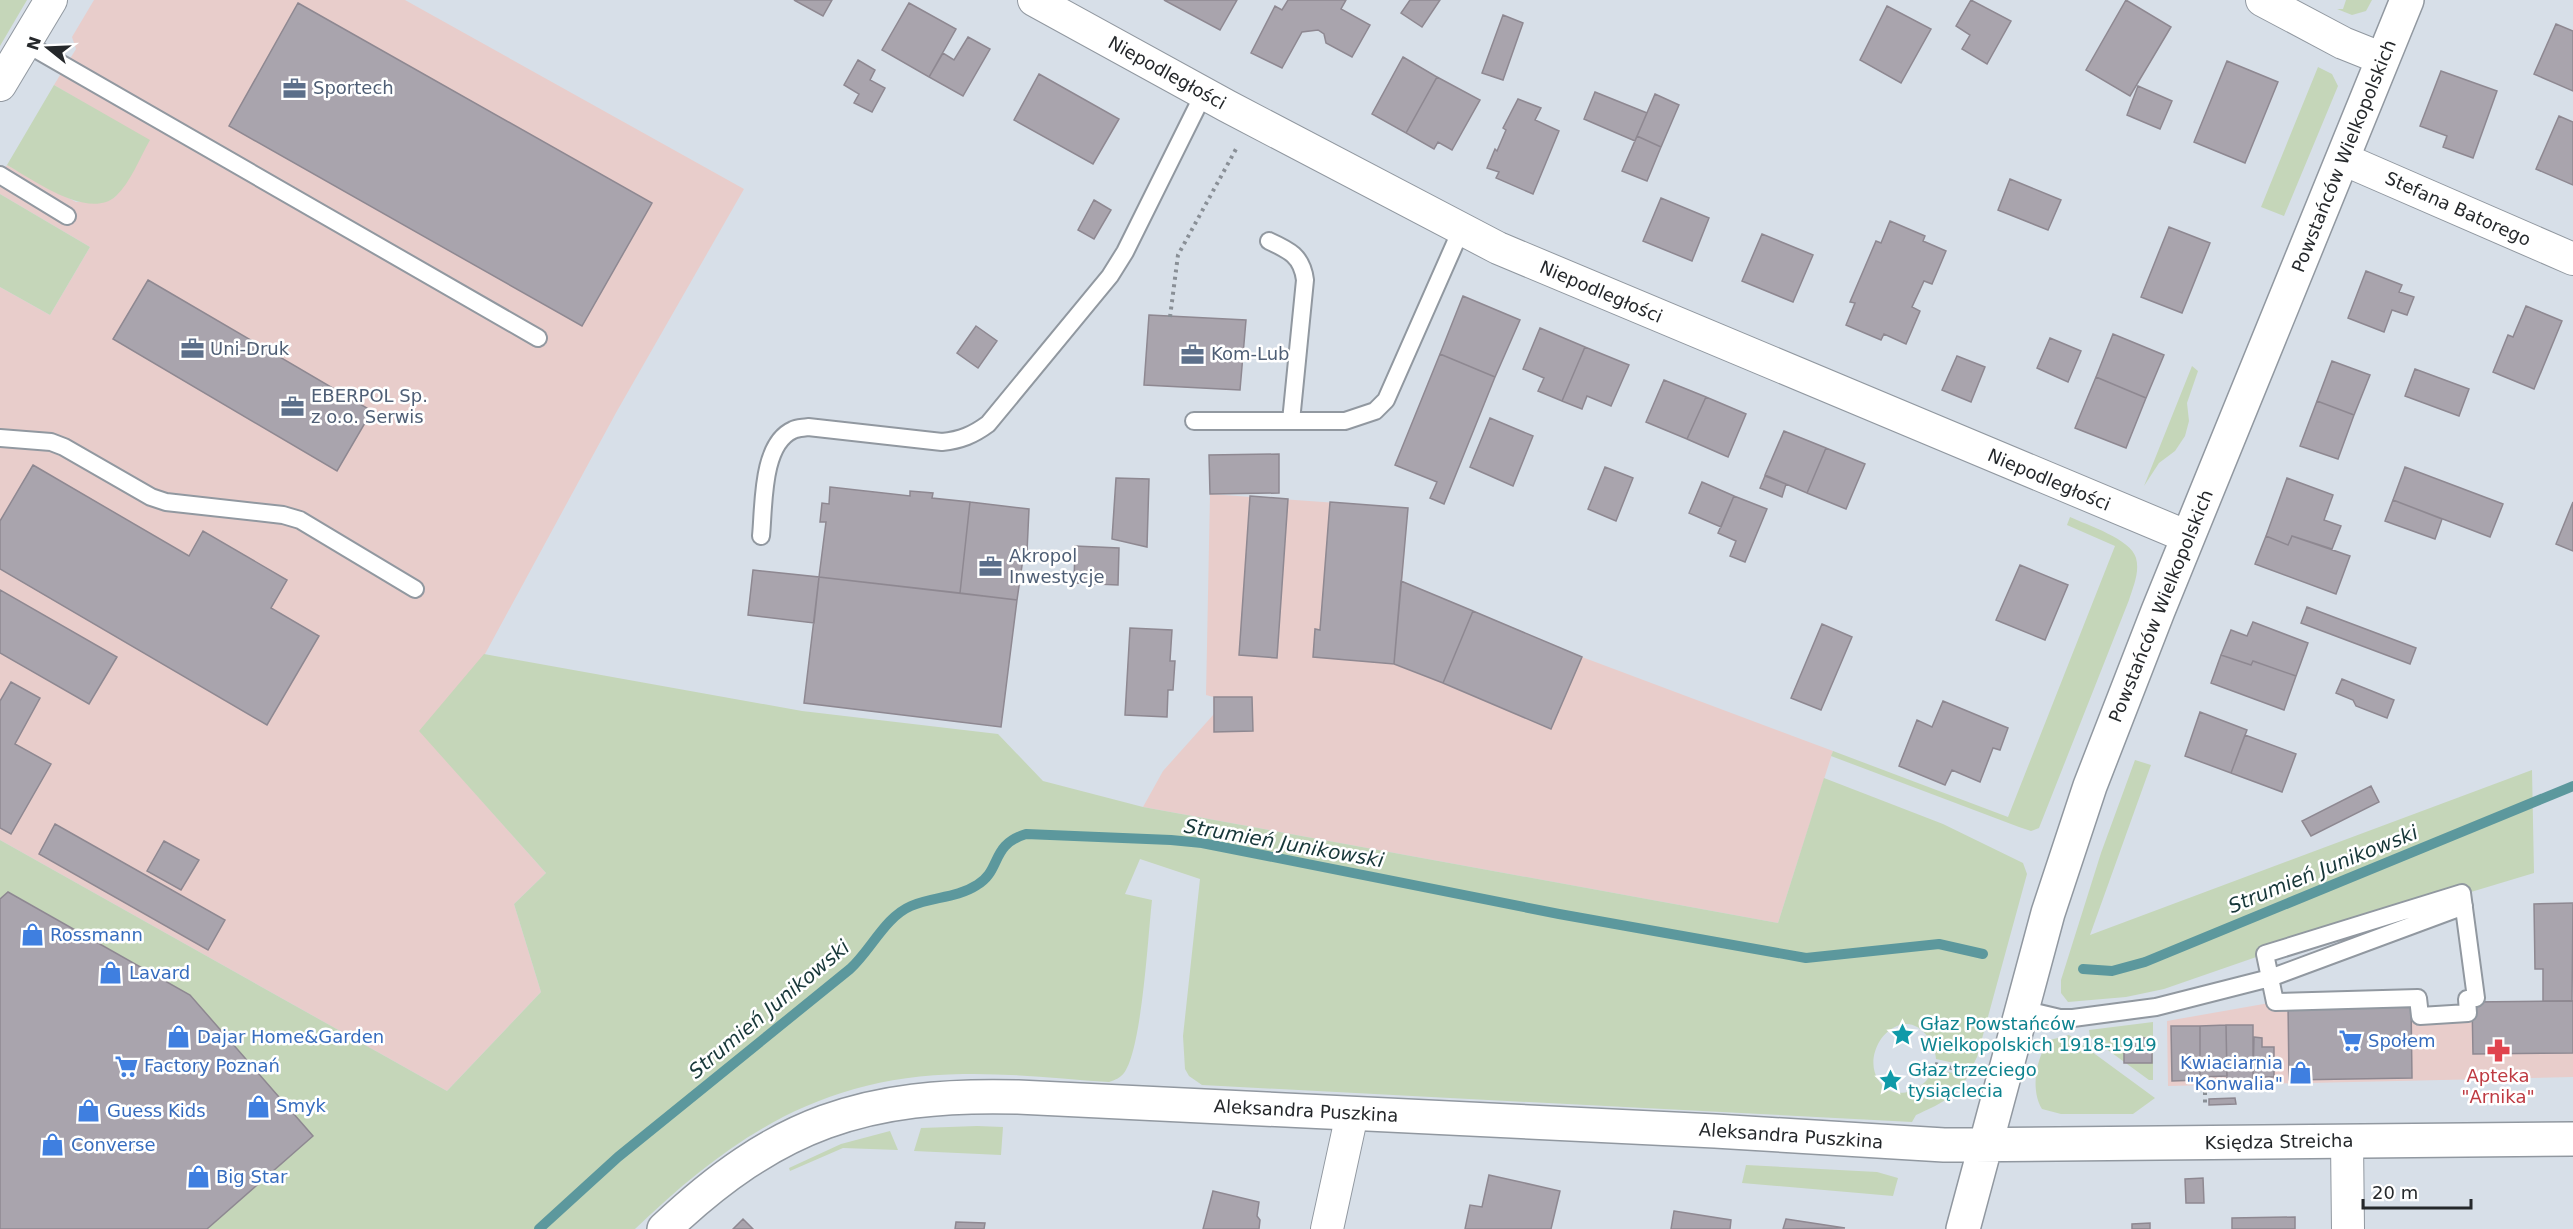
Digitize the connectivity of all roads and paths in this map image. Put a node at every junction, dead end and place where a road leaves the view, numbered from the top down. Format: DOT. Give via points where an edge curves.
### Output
graph roads {
  1 [pos="51,0"];
  2 [pos="1035,0"];
  3 [pos="2262,0"];
  4 [pos="2407,0"];
  5 [pos="26,43"];
  6 [pos="2383,59"];
  7 [pos="0,85"];
  8 [pos="1204,93"];
  9 [pos="1238,146"];
  10 [pos="2343,159"];
  11 [pos="0,175"];
  12 [pos="67,216"];
  13 [pos="1461,230"];
  14 [pos="1269,242"];
  15 [pos="2573,259"];
  16 [pos="1170,317"];
  17 [pos="538,338"];
  18 [pos="1194,421"];
  19 [pos="1291,421"];
  20 [pos="0,438"];
  21 [pos="761,536"];
  22 [pos="2188,537"];
  23 [pos="415,589"];
  24 [pos="2464,906"];
  25 [pos="2270,978"];
  26 [pos="2022,1009"];
  27 [pos="1935,1064"];
  28 [pos="1978,1074"];
  29 [pos="2205,1092"];
  30 [pos="2205,1109"];
  31 [pos="1352,1114"];
  32 [pos="2573,1139"];
  33 [pos="2347,1141"];
  34 [pos="1984,1145"];
  35 [pos="664,1229"];
  36 [pos="1327,1229"];
  37 [pos="1963,1229"];
  38 [pos="2348,1229"];
  1 -- 5 [label="street"];
  2 -- 8 [label="street, Niepodległości"];
  3 -- 6 [label="street" via="2343,44"];
  4 -- 6 [label="street, Powstańców Wielkopolskich"];
  5 -- 7 [label="street"];
  5 -- 17 [label="lane"];
  6 -- 10 [label="street, Powstańców Wielkopolskich"];
  8 -- 13 [label="street, Niepodległości"];
  8 -- 21 [label="lane" via="1110,276 988,424 974,435 942,442 808,427 794,430 772,453"];
  9 -- 16 [label="path" via="1178,255"];
  10 -- 15 [label="street, Stefana Batorego"];
  10 -- 22 [label="street, Powstańców Wielkopolskich"];
  11 -- 12 [label="lane"];
  13 -- 19 [label="lane" via="1386,400 1375,411 1353,419"];
  13 -- 22 [label="street, Niepodległości" via="1580,284"];
  14 -- 19 [label="lane" via="1298,257 1304,268"];
  18 -- 19 [label="lane"];
  20 -- 23 [label="lane" via="51,442 64,447 166,502 300,520"];
  22 -- 26 [label="street, Powstańców Wielkopolskich" via="2090,786"];
  24 -- 25 [label="lane"];
  24 -- 25 [label="lane" via="2462,893 2265,954"];
  24 -- 25 [label="lane" via="2476,998 2467,999 2468,1013 2420,1016 2418,998 2275,1002"];
  25 -- 26 [label="lane" via="2119,1013 2060,1018"];
  26 -- 34 [label="street, Powstańców Wielkopolskich"];
  27 -- 28 [label="path"];
  29 -- 30 [label="path"];
  31 -- 34 [label="street, Aleksandra Puszkina"];
  31 -- 35 [label="street, Aleksandra Puszkina" via="1018,1097 950,1096 899,1102 826,1120 785,1138 744,1162"];
  31 -- 36 [label="street"];
  32 -- 33 [label="street, Księdza Streicha"];
  33 -- 34 [label="street, Księdza Streicha"];
  33 -- 38 [label="street"];
  34 -- 37 [label="street, Powstańców Wielkopolskich"];
}
